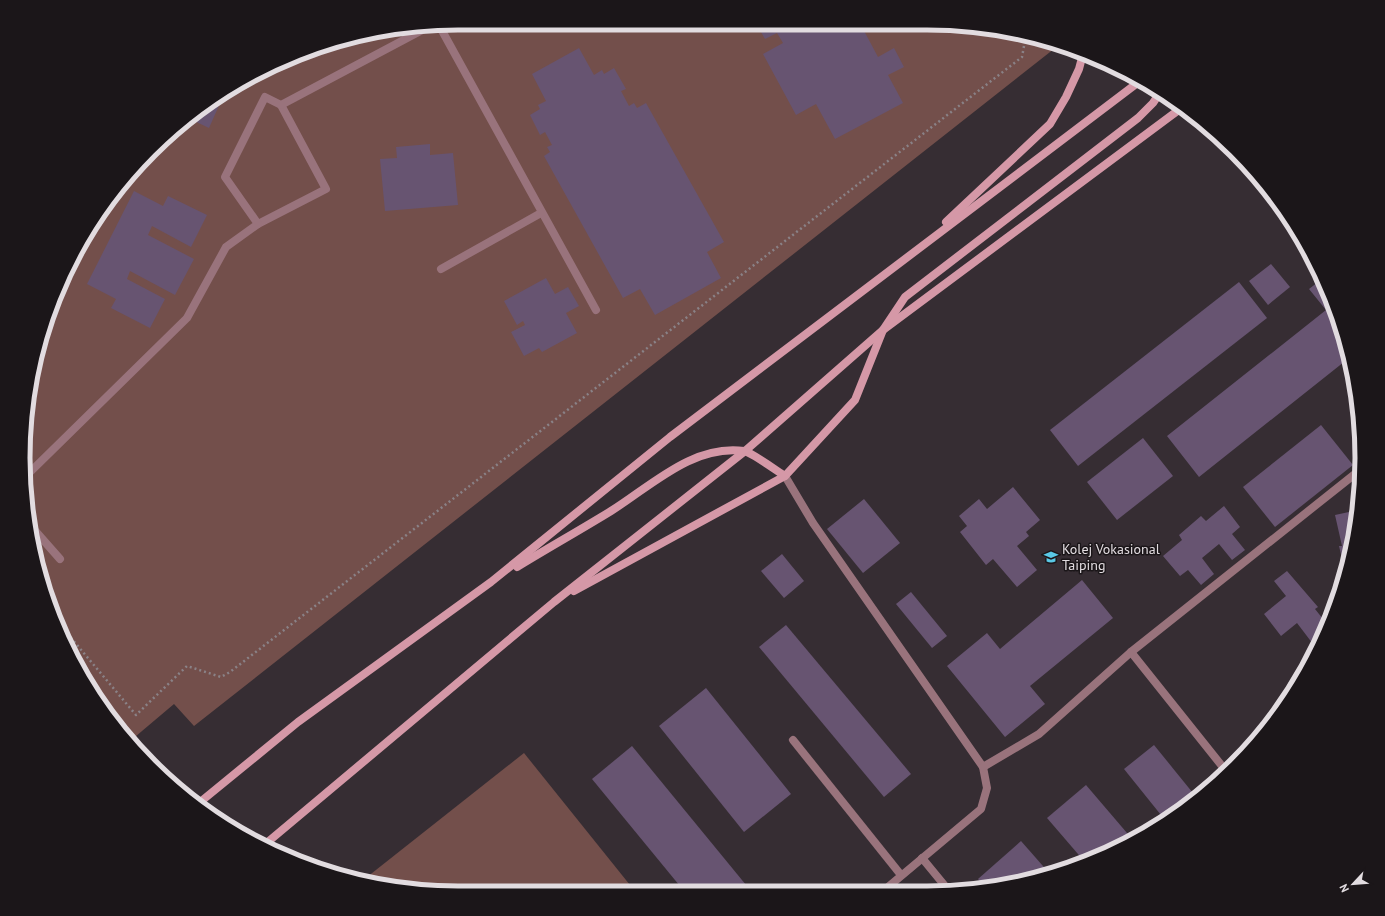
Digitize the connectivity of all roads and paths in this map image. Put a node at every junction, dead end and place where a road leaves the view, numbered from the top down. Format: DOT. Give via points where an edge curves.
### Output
graph roads {
  1 [pos="442,31"];
  2 [pos="418,32"];
  3 [pos="1025,42"];
  4 [pos="1082,59"];
  5 [pos="1136,85"];
  6 [pos="1157,97"];
  7 [pos="281,105"];
  8 [pos="1178,111"];
  9 [pos="541,213"];
  10 [pos="258,224"];
  11 [pos="914,251"];
  12 [pos="441,269"];
  13 [pos="596,310"];
  14 [pos="883,330"];
  15 [pos="745,451"];
  16 [pos="30,472"];
  17 [pos="1354,474"];
  18 [pos="785,476"];
  19 [pos="37,533"];
  20 [pos="60,559"];
  21 [pos="491,582"];
  22 [pos="554,602"];
  23 [pos="69,635"];
  24 [pos="1131,652"];
  25 [pos="793,740"];
  26 [pos="983,767"];
  27 [pos="1223,767"];
  28 [pos="201,801"];
  29 [pos="268,842"];
  30 [pos="922,858"];
  31 [pos="901,875"];
  32 [pos="945,885"];
  33 [pos="889,886"];
  1 -- 9 [label="lane"];
  2 -- 7 [label="lane"];
  3 -- 23 [label="path" via="1022,57 230,672 221,677 187,666 136,715"];
  4 -- 11 [label="main road" via="1066,97 1050,124"];
  5 -- 11 [label="main road"];
  6 -- 14 [label="main road" via="1138,118 905,297"];
  7 -- 10 [label="lane" via="265,97 225,177"];
  7 -- 10 [label="lane" via="326,189"];
  8 -- 14 [label="main road"];
  9 -- 12 [label="lane"];
  9 -- 13 [label="lane"];
  10 -- 16 [label="lane" via="226,248 187,318"];
  11 -- 21 [label="main road" via="670,438"];
  14 -- 15 [label="main road"];
  14 -- 18 [label="main road" via="855,400"];
  15 -- 18 [label="main road"];
  15 -- 21 [label="main road" via="718,451 683,464"];
  15 -- 22 [label="main road"];
  17 -- 24 [label="lane"];
  18 -- 22 [label="main road"];
  18 -- 26 [label="lane" via="813,523"];
  19 -- 20 [label="lane"];
  21 -- 28 [label="main road" via="298,722"];
  22 -- 29 [label="main road"];
  24 -- 26 [label="lane" via="1039,734"];
  24 -- 27 [label="lane"];
  25 -- 31 [label="lane"];
  26 -- 30 [label="lane" via="987,788 981,809"];
  30 -- 31 [label="lane"];
  30 -- 32 [label="lane"];
  31 -- 33 [label="lane"];
}
